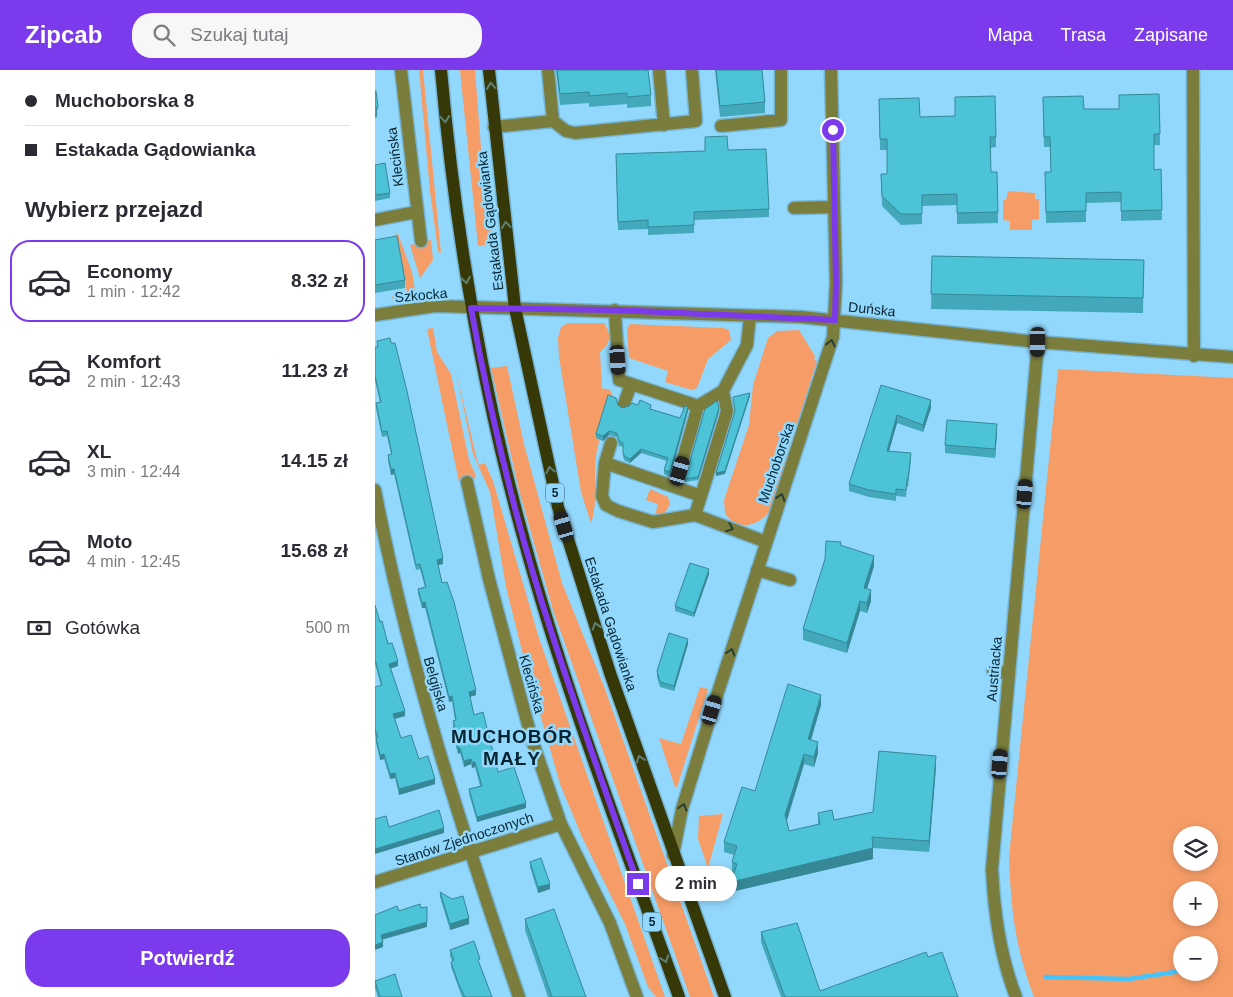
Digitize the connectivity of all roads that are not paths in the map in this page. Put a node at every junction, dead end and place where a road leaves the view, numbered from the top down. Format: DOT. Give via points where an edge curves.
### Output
graph roads {
  1 [pos="401,70"];
  2 [pos="441,70"];
  3 [pos="489,70"];
  4 [pos="548,70"];
  5 [pos="659,70"];
  6 [pos="692,70"];
  7 [pos="781,70"];
  8 [pos="831,70"];
  9 [pos="1193,70"];
  10 [pos="553,121"];
  11 [pos="665,125"];
  12 [pos="721,126"];
  13 [pos="494,127"];
  14 [pos="793,208"];
  15 [pos="835,208"];
  16 [pos="417,212"];
  17 [pos="375,220"];
  18 [pos="421,241"];
  19 [pos="471,308"];
  20 [pos="515,308"];
  21 [pos="615,310"];
  22 [pos="375,315"];
  23 [pos="750,316"];
  24 [pos="835,320"];
  25 [pos="1038,342"];
  26 [pos="1195,356"];
  27 [pos="1233,357"];
  28 [pos="631,384"];
  29 [pos="723,391"];
  30 [pos="624,404"];
  31 [pos="698,406"];
  32 [pos="611,443"];
  33 [pos="605,463"];
  34 [pos="467,482"];
  35 [pos="675,487"];
  36 [pos="375,490"];
  37 [pos="701,496"];
  38 [pos="695,515"];
  39 [pos="765,542"];
  40 [pos="757,570"];
  41 [pos="790,580"];
  42 [pos="993,671"];
  43 [pos="1008,673"];
  44 [pos="561,824"];
  45 [pos="470,853"];
  46 [pos="673,855"];
  47 [pos="375,882"];
  48 [pos="519,997"];
  49 [pos="637,997"];
  50 [pos="679,997"];
  51 [pos="725,997"];
  52 [pos="1015,997"];
  1 -- 16 [label="street, Klecińska"];
  2 -- 19 [label="main road, 5, one-way" via="450,165"];
  13 -- 3 [label="main road, Estakada Gądowianka / 5, one-way"];
  4 -- 10 [label="street"];
  5 -- 11 [label="street"];
  6 -- 11 [label="street" via="696,121"];
  7 -- 12 [label="street" via="781,120"];
  8 -- 15 [label="street, Muchoborska"];
  9 -- 26 [label="street"];
  10 -- 11 [label="street" via="566,131 575,133"];
  10 -- 13 [label="street"];
  20 -- 13 [label="main road, Estakada Gądowianka / 5, one-way"];
  14 -- 15 [label="street"];
  15 -- 24 [label="street, Muchoborska"];
  16 -- 17 [label="street"];
  16 -- 18 [label="street, Klecińska"];
  19 -- 20 [label="street, Szkocka"];
  19 -- 22 [label="street, Szkocka" via="431,306"];
  19 -- 50 [label="main road, 5, one-way" via="500,446 549,625"];
  20 -- 21 [label="street, Duńska"];
  46 -- 20 [label="main road, Estakada Gądowianka / 5, one-way" via="610,673 558,507"];
  21 -- 23 [label="street, Duńska"];
  21 -- 28 [label="street" via="619,380"];
  23 -- 24 [label="street, Duńska"];
  23 -- 29 [label="street" via="747,345"];
  24 -- 25 [label="street, Duńska"];
  39 -- 24 [label="street, Muchoborska, one-way" via="826,362"];
  25 -- 26 [label="street, Duńska"];
  25 -- 43 [label="street, Austriacka"];
  26 -- 27 [label="street, Duńska"];
  28 -- 30 [label="street"];
  28 -- 31 [label="street"];
  29 -- 31 [label="street"];
  29 -- 37 [label="street" via="727,411"];
  31 -- 35 [label="street"];
  32 -- 33 [label="street"];
  33 -- 35 [label="street"];
  33 -- 38 [label="street" via="602,496 607,505 653,522"];
  34 -- 44 [label="street, Klecińska" via="512,667"];
  35 -- 37 [label="street"];
  36 -- 45 [label="street, Belgijska" via="410,648"];
  37 -- 38 [label="street"];
  38 -- 39 [label="street, one-way"];
  39 -- 40 [label="street, Muchoborska"];
  40 -- 41 [label="street"];
  46 -- 40 [label="street, Muchoborska, one-way" via="683,805"];
  42 -- 43 [label="street"];
  43 -- 52 [label="street, Austriacka" via="992,869 994,911"];
  44 -- 45 [label="street, Stanów Zjednoczonych"];
  44 -- 49 [label="street, Klecińska" via="610,923"];
  45 -- 47 [label="street, Stanów Zjednoczonych"];
  45 -- 48 [label="street, Belgijska"];
  46 -- 51 [label="main road, Estakada Gądowianka / 5"];
}
